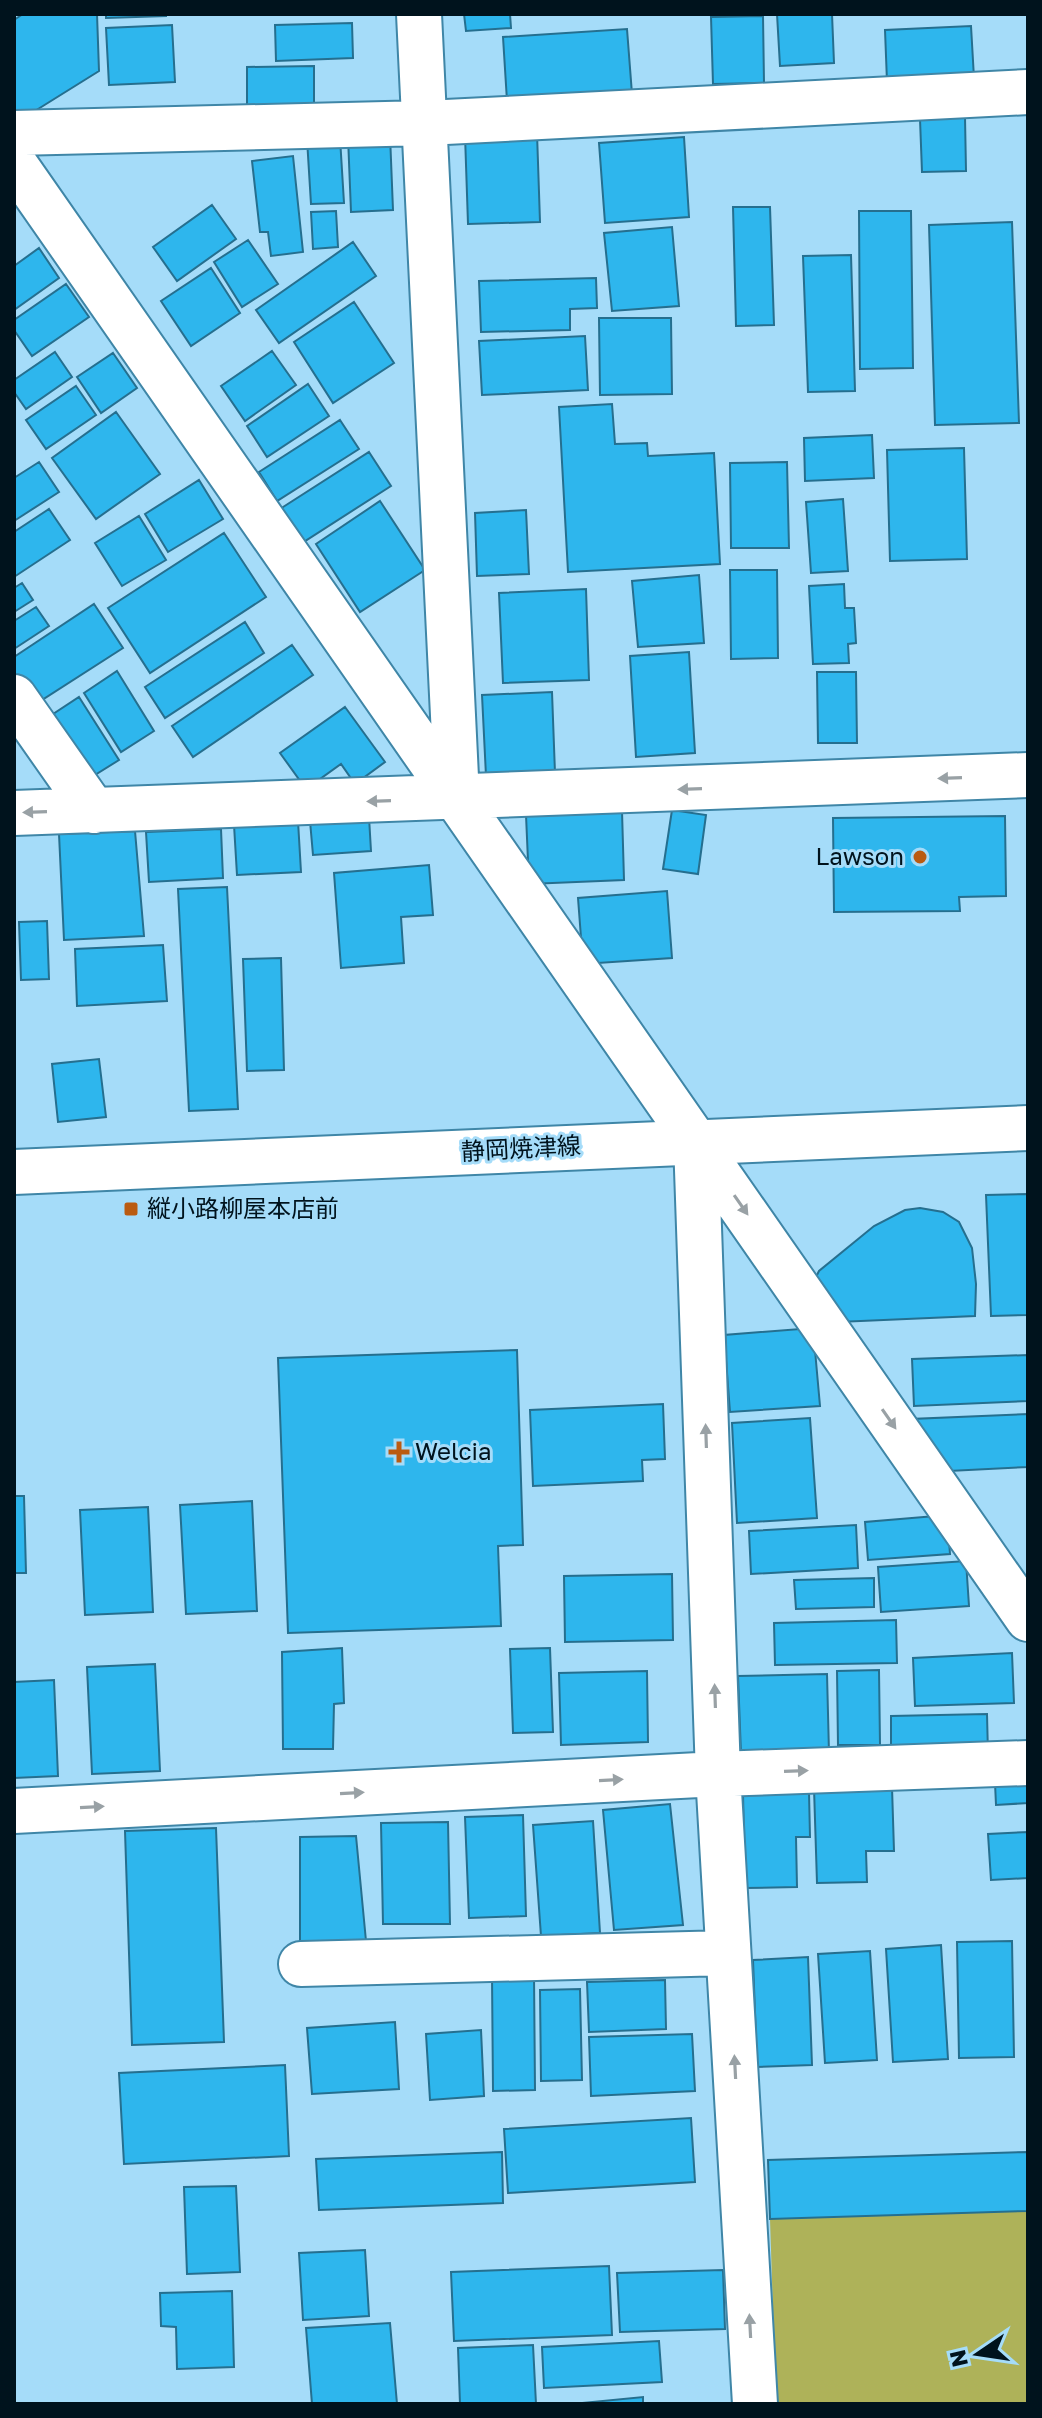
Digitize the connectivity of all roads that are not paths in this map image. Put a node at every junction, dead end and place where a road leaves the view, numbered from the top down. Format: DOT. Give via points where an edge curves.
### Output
graph roads {
  1 [pos="419,14"];
  2 [pos="1028,92"];
  3 [pos="426,123"];
  4 [pos="14,133"];
  5 [pos="14,163"];
  6 [pos="14,697"];
  7 [pos="1028,775"];
  8 [pos="457,798"];
  9 [pos="94,811"];
  10 [pos="14,813"];
  11 [pos="1028,1128"];
  12 [pos="696,1141"];
  13 [pos="14,1172"];
  14 [pos="1028,1619"];
  15 [pos="1028,1763"];
  16 [pos="718,1774"];
  17 [pos="14,1811"];
  18 [pos="728,1953"];
  19 [pos="301,1964"];
  20 [pos="755,2404"];
  1 -- 3 [label="street"];
  2 -- 3 [label="street"];
  3 -- 4 [label="street"];
  3 -- 8 [label="street"];
  5 -- 8 [label="street"];
  6 -- 9 [label="street"];
  7 -- 8 [label="street, one-way"];
  8 -- 9 [label="street, one-way"];
  8 -- 12 [label="street"];
  9 -- 10 [label="street, one-way"];
  11 -- 12 [label="street, 静岡焼津線"];
  12 -- 13 [label="street, 静岡焼津線"];
  12 -- 14 [label="street, one-way"];
  16 -- 12 [label="street, one-way"];
  16 -- 15 [label="street, one-way"];
  17 -- 16 [label="street, one-way"];
  16 -- 18 [label="street"];
  18 -- 19 [label="street"];
  20 -- 18 [label="street, one-way"];
}
